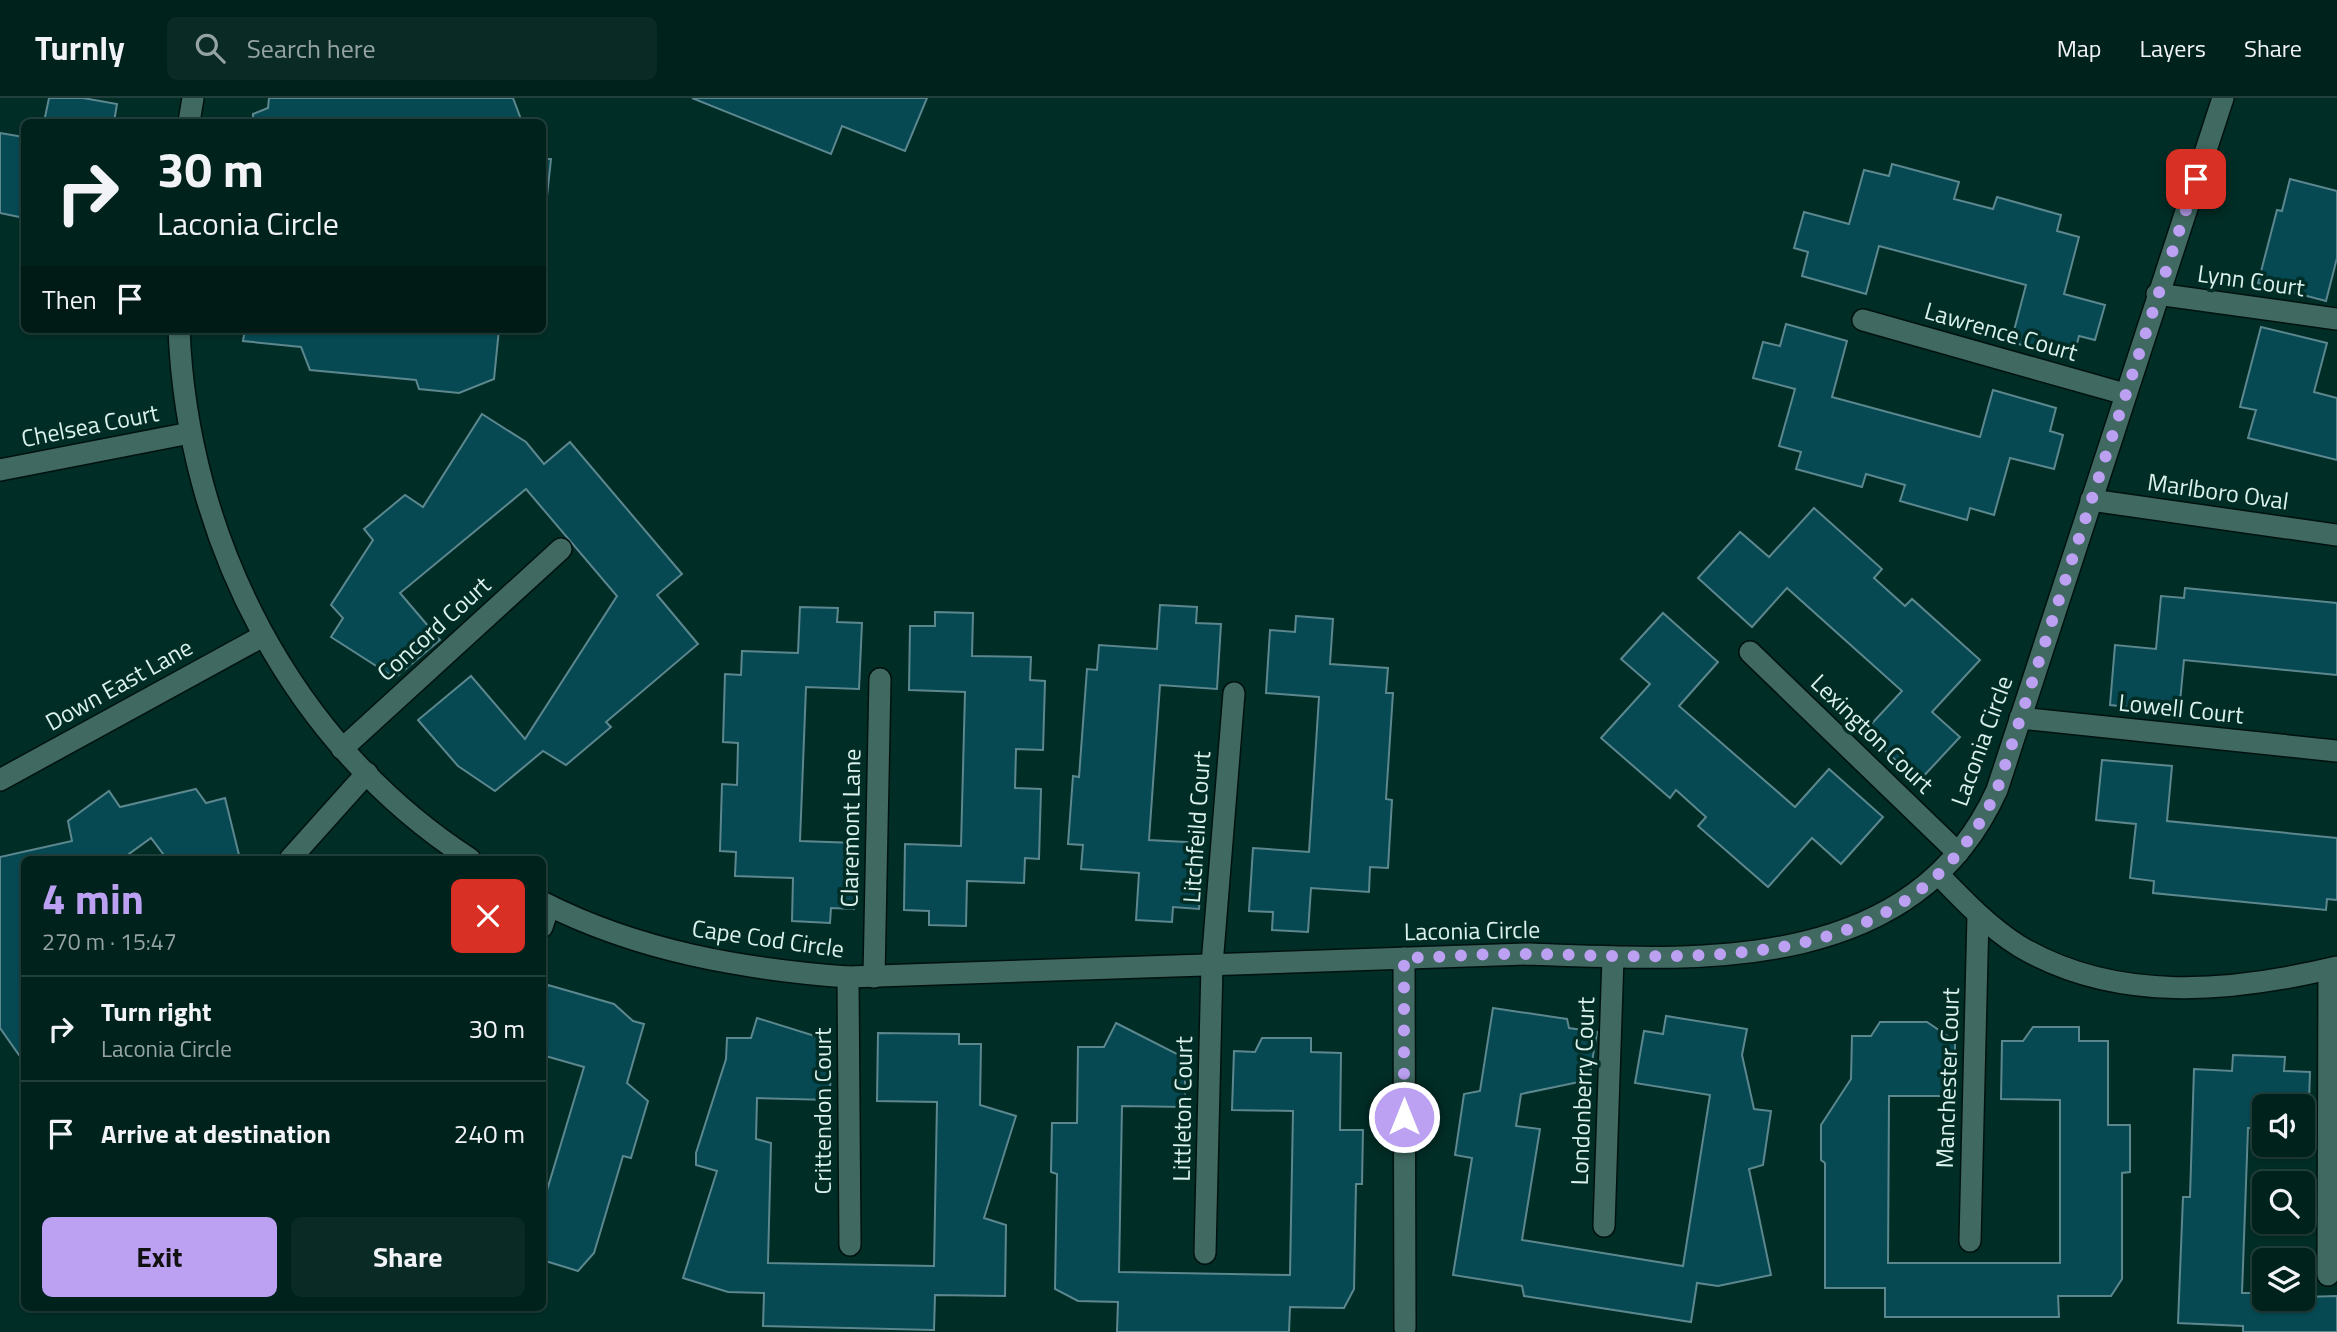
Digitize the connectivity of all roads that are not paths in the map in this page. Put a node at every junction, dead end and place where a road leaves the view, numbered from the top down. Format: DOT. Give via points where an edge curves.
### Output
graph roads {
  1 [pos="193,98"];
  2 [pos="2223,98"];
  3 [pos="190,119"];
  4 [pos="2157,294"];
  5 [pos="1863,320"];
  6 [pos="2337,320"];
  7 [pos="179,333"];
  8 [pos="2125,394"];
  9 [pos="190,433"];
  10 [pos="0,470"];
  11 [pos="2091,500"];
  12 [pos="2337,535"];
  13 [pos="561,549"];
  14 [pos="263,636"];
  15 [pos="1750,652"];
  16 [pos="880,679"];
  17 [pos="1234,693"];
  18 [pos="2020,718"];
  19 [pos="342,749"];
  20 [pos="2337,751"];
  21 [pos="368,774"];
  22 [pos="0,780"];
  23 [pos="1958,853"];
  24 [pos="293,856"];
  25 [pos="466,856"];
  26 [pos="1939,875"];
  27 [pos="546,904"];
  28 [pos="1978,915"];
  29 [pos="1613,957"];
  30 [pos="1404,958"];
  31 [pos="1212,965"];
  32 [pos="2333,968"];
  33 [pos="1037,973"];
  34 [pos="848,977"];
  35 [pos="874,977"];
  36 [pos="1604,1226"];
  37 [pos="1969,1241"];
  38 [pos="850,1245"];
  39 [pos="1205,1253"];
  40 [pos="2328,1275"];
  41 [pos="1405,1328"];
  1 -- 3 [label="street"];
  2 -- 4 [label="street, Laconia Circle"];
  4 -- 6 [label="street, Lynn Court"];
  4 -- 8 [label="street, Laconia Circle"];
  5 -- 8 [label="street, Lawrence Court"];
  7 -- 9 [label="street"];
  8 -- 11 [label="street, Laconia Circle"];
  9 -- 10 [label="street, Chelsea Court"];
  9 -- 14 [label="street" via="207,506"];
  11 -- 12 [label="street, Marlboro Oval"];
  11 -- 18 [label="street, Laconia Circle"];
  13 -- 19 [label="street, Concord Court"];
  14 -- 19 [label="street"];
  14 -- 22 [label="street, Down East Lane"];
  15 -- 23 [label="street, Lexington Court"];
  16 -- 35 [label="street, Claremont Lane"];
  17 -- 31 [label="street, Litchfeild Court"];
  18 -- 20 [label="street, Lowell Court"];
  18 -- 23 [label="street, Laconia Circle" via="1987,813"];
  19 -- 21 [label="street"];
  21 -- 24 [label="street"];
  21 -- 25 [label="street" via="402,808"];
  23 -- 26 [label="street, Laconia Circle"];
  26 -- 28 [label="street"];
  26 -- 29 [label="street, Laconia Circle" via="1894,908 1840,932 1785,948 1729,956"];
  27 -- 34 [label="street, Cape Cod Circle" via="642,943 786,973"];
  28 -- 32 [label="street" via="2041,957 2136,986 2222,988"];
  28 -- 37 [label="street, Manchester Court"];
  29 -- 30 [label="street, Laconia Circle"];
  29 -- 36 [label="street, Londonberry Court"];
  30 -- 31 [label="street, Laconia Circle"];
  30 -- 41 [label="street"];
  31 -- 33 [label="street, Laconia Circle"];
  31 -- 39 [label="street, Littleton Court"];
  32 -- 40 [label="street"];
  33 -- 35 [label="street, Cape Cod Circle"];
  34 -- 35 [label="street, Cape Cod Circle"];
  34 -- 38 [label="street, Crittendon Court"];
}
